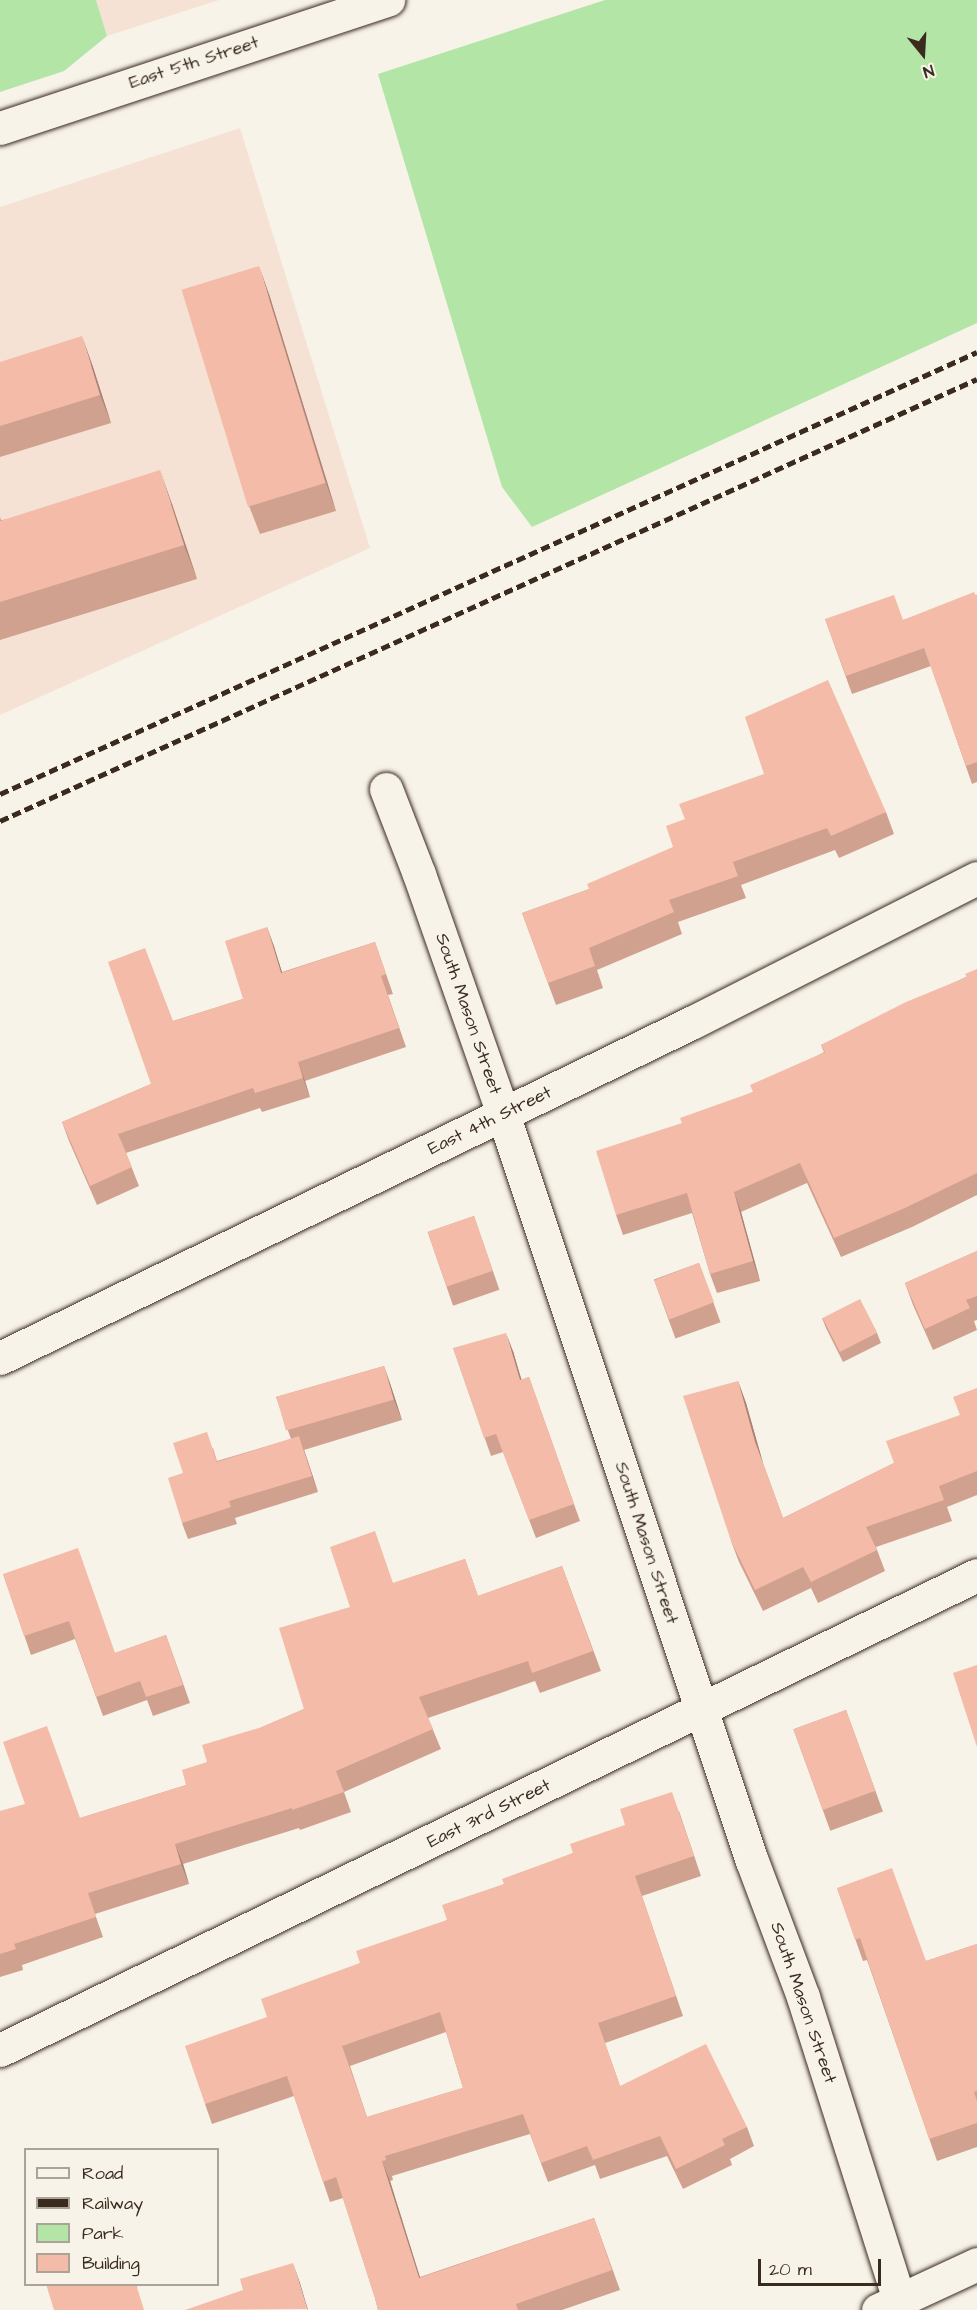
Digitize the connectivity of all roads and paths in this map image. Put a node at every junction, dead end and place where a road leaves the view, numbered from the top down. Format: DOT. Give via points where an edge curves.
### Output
graph roads {
  1 [pos="388,0"];
  2 [pos="0,128"];
  3 [pos="386,789"];
  4 [pos="977,878"];
  5 [pos="503,1114"];
  6 [pos="0,1358"];
  7 [pos="977,1575"];
  8 [pos="701,1711"];
  9 [pos="0,2050"];
  10 [pos="977,2265"];
  11 [pos="888,2305"];
  1 -- 2 [label="street, East 5th Street"];
  3 -- 5 [label="street, South Mason Street"];
  4 -- 5 [label="street, East 4th Street" via="693,1023"];
  5 -- 6 [label="street, East 4th Street"];
  5 -- 8 [label="street, South Mason Street"];
  7 -- 8 [label="street, East 3rd Street"];
  8 -- 9 [label="street, East 3rd Street"];
  8 -- 11 [label="street, South Mason Street" via="803,1997"];
  10 -- 11 [label="street"];
}
